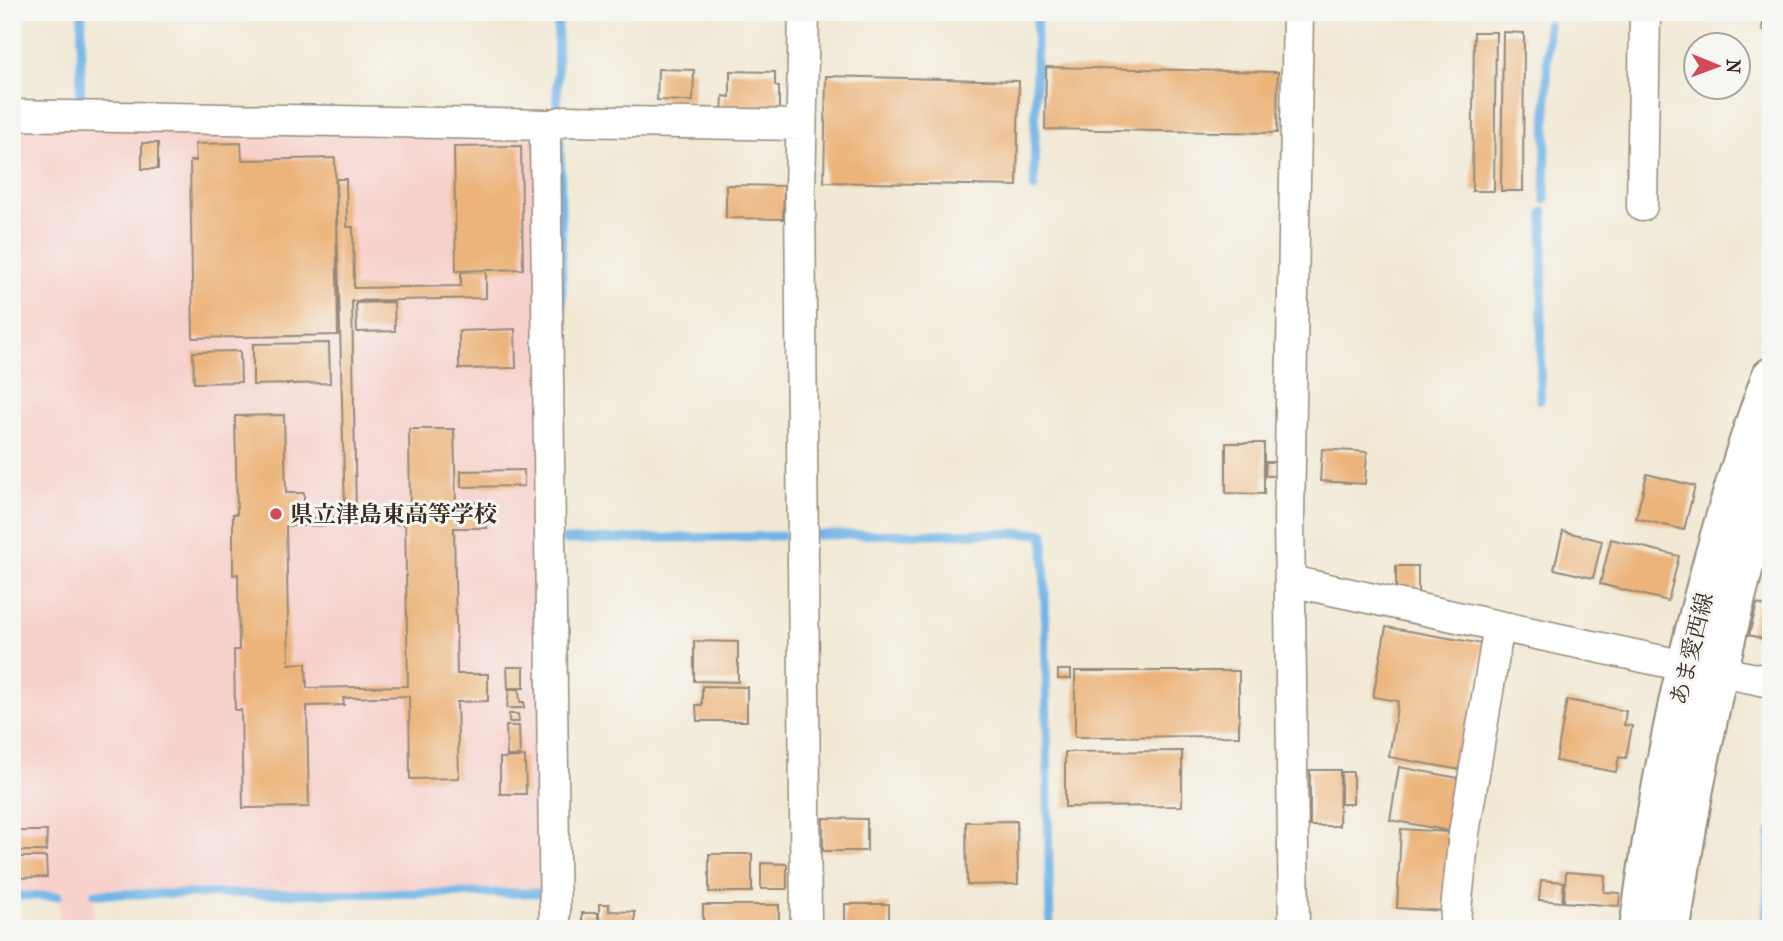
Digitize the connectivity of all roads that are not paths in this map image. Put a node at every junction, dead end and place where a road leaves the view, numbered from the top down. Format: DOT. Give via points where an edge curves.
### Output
graph roads {
  1 [pos="804,12"];
  2 [pos="1298,12"];
  3 [pos="1645,12"];
  4 [pos="12,115"];
  5 [pos="550,125"];
  6 [pos="802,125"];
  7 [pos="1642,206"];
  8 [pos="1771,377"];
  9 [pos="1771,470"];
  10 [pos="1290,581"];
  11 [pos="1499,626"];
  12 [pos="1701,668"];
  13 [pos="1771,682"];
  14 [pos="555,929"];
  15 [pos="806,929"];
  16 [pos="1294,929"];
  17 [pos="1454,929"];
  18 [pos="1639,929"];
  19 [pos="1671,929"];
  1 -- 6 [label="street"];
  2 -- 10 [label="street"];
  3 -- 7 [label="street"];
  4 -- 5 [label="street"];
  5 -- 6 [label="street" via="565,121"];
  5 -- 14 [label="street" via="545,137"];
  6 -- 15 [label="street"];
  8 -- 12 [label="main road, あま愛西線" via="1731,501"];
  9 -- 12 [label="main road, あま愛西線"];
  10 -- 11 [label="street"];
  10 -- 16 [label="street"];
  11 -- 12 [label="street"];
  11 -- 17 [label="street" via="1464,832"];
  12 -- 13 [label="street"];
  12 -- 18 [label="main road, あま愛西線" via="1653,826"];
  12 -- 19 [label="main road, あま愛西線"];
}
